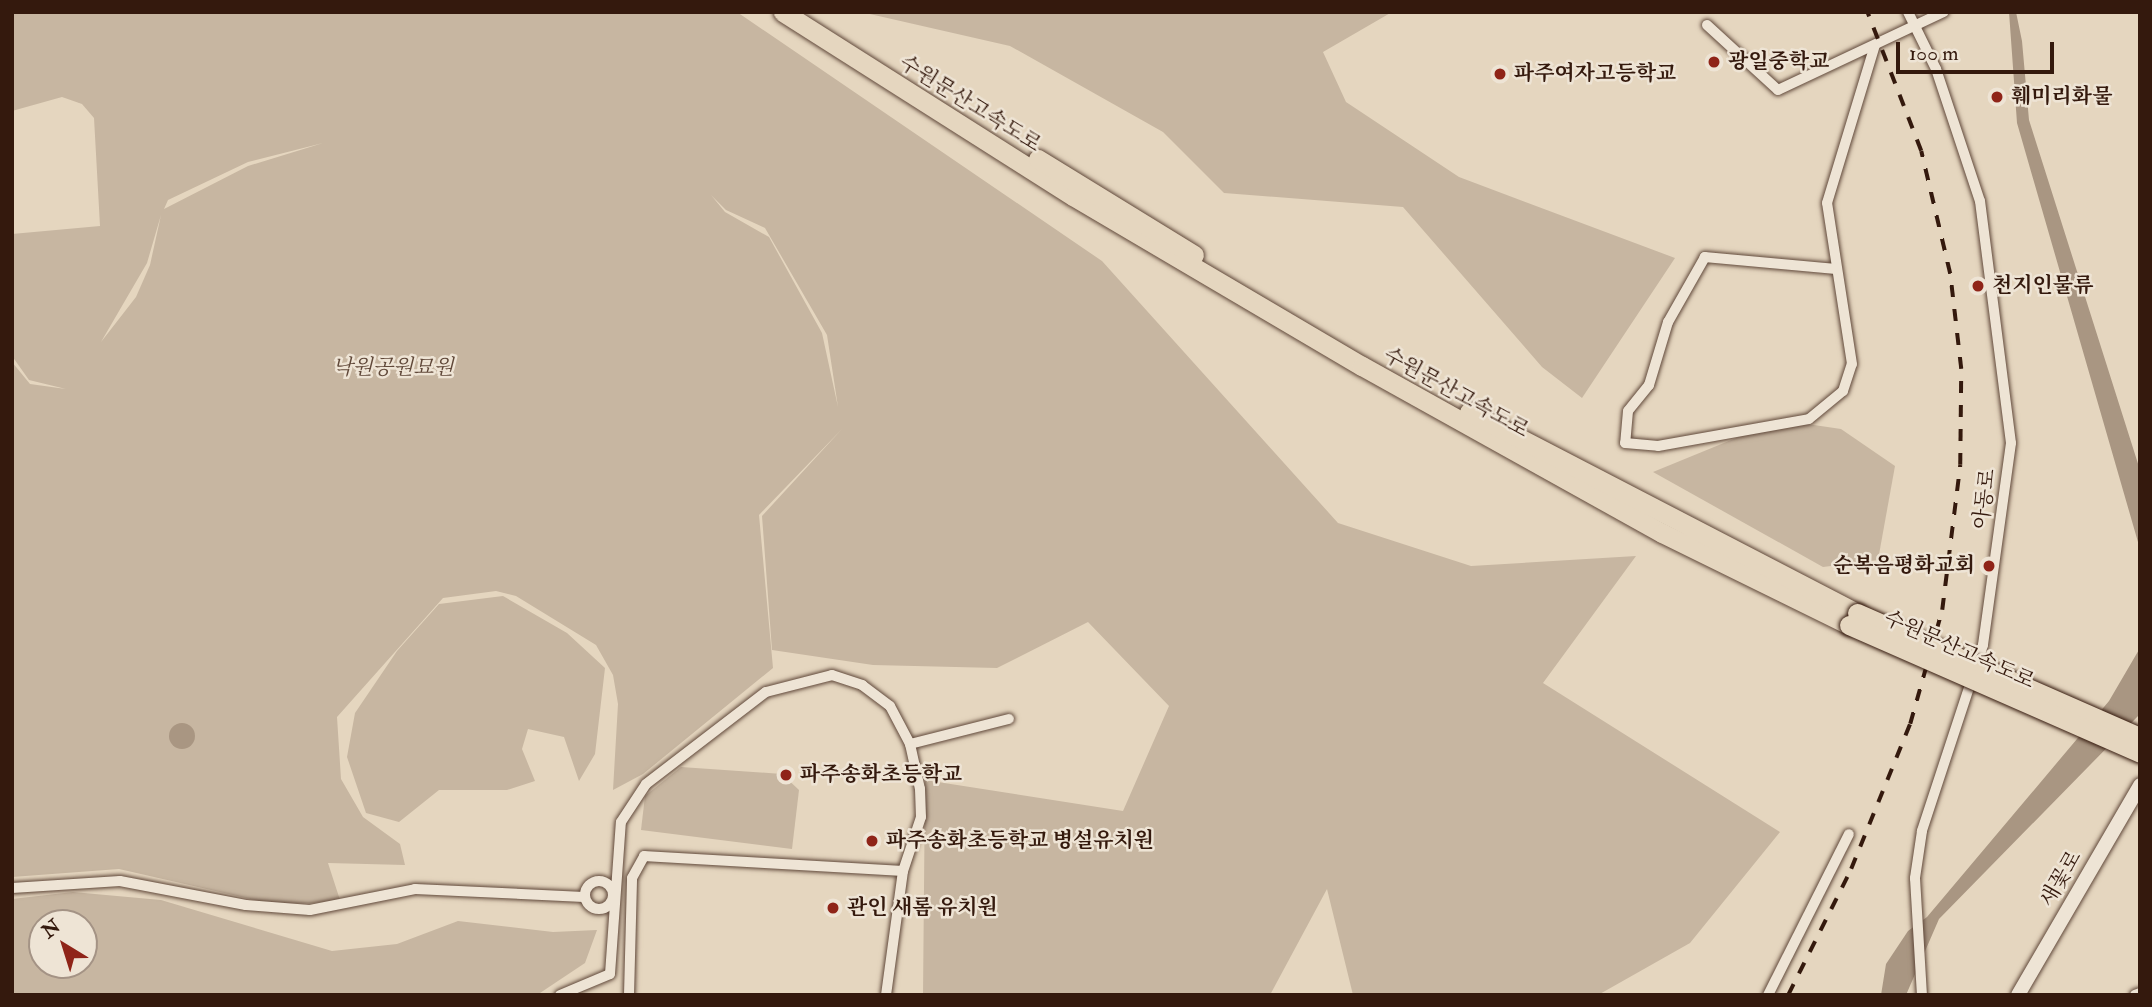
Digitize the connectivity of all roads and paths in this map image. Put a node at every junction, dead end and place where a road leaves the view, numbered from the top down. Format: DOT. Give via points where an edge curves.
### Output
graph roads {
  1 [pos="783,12"];
  2 [pos="806,12"];
  3 [pos="1908,12"];
  4 [pos="1944,12"];
  5 [pos="1707,25"];
  6 [pos="1916,26"];
  7 [pos="1875,45"];
  8 [pos="1836,269"];
  9 [pos="1853,619"];
  10 [pos="1009,719"];
  11 [pos="2140,737"];
  12 [pos="910,744"];
  13 [pos="2140,752"];
  14 [pos="2140,785"];
  15 [pos="1849,834"];
  16 [pos="903,871"];
  17 [pos="12,888"];
  18 [pos="584,897"];
  19 [pos="613,897"];
  20 [pos="610,974"];
  21 [pos="631,978"];
  22 [pos="560,995"];
  23 [pos="629,995"];
  24 [pos="886,995"];
  25 [pos="1768,995"];
  26 [pos="1922,995"];
  27 [pos="2018,995"];
  1 -- 9 [label="highway, 수원문산고속도로" via="1084,203 1374,373 1662,533"];
  2 -- 9 [label="highway, 수원문산고속도로" via="1250,289"];
  3 -- 6 [label="street, 아동로"];
  4 -- 6 [label="street"];
  5 -- 7 [label="street" via="1778,90"];
  6 -- 7 [label="street"];
  6 -- 26 [label="street, 아동로" via="1980,201 2011,443 1983,645 1922,831 1916,917"];
  7 -- 8 [label="street" via="1827,203"];
  8 -- 8 [label="street" via="1705,257 1668,321 1649,385 1628,411 1625,443 1682,442 1809,419 1828,407 1843,391 1852,364"];
  9 -- 11 [label="highway, 수원문산고속도로, bridge"];
  9 -- 13 [label="highway, 수원문산고속도로, bridge"];
  10 -- 12 [label="street"];
  12 -- 16 [label="street" via="921,817"];
  12 -- 19 [label="street" via="890,706 849,678 818,675 766,692 646,783 621,822"];
  14 -- 27 [label="street, 새꽃로"];
  15 -- 25 [label="street"];
  16 -- 21 [label="street" via="644,856 632,878"];
  16 -- 24 [label="street"];
  17 -- 18 [label="street" via="120,881 246,905 310,910 415,889"];
  18 -- 19 [label="street" via="599,910"];
  18 -- 19 [label="street" via="598,881"];
  19 -- 20 [label="street"];
  20 -- 21 [label="street"];
  20 -- 22 [label="street"];
  21 -- 23 [label="street"];
}
